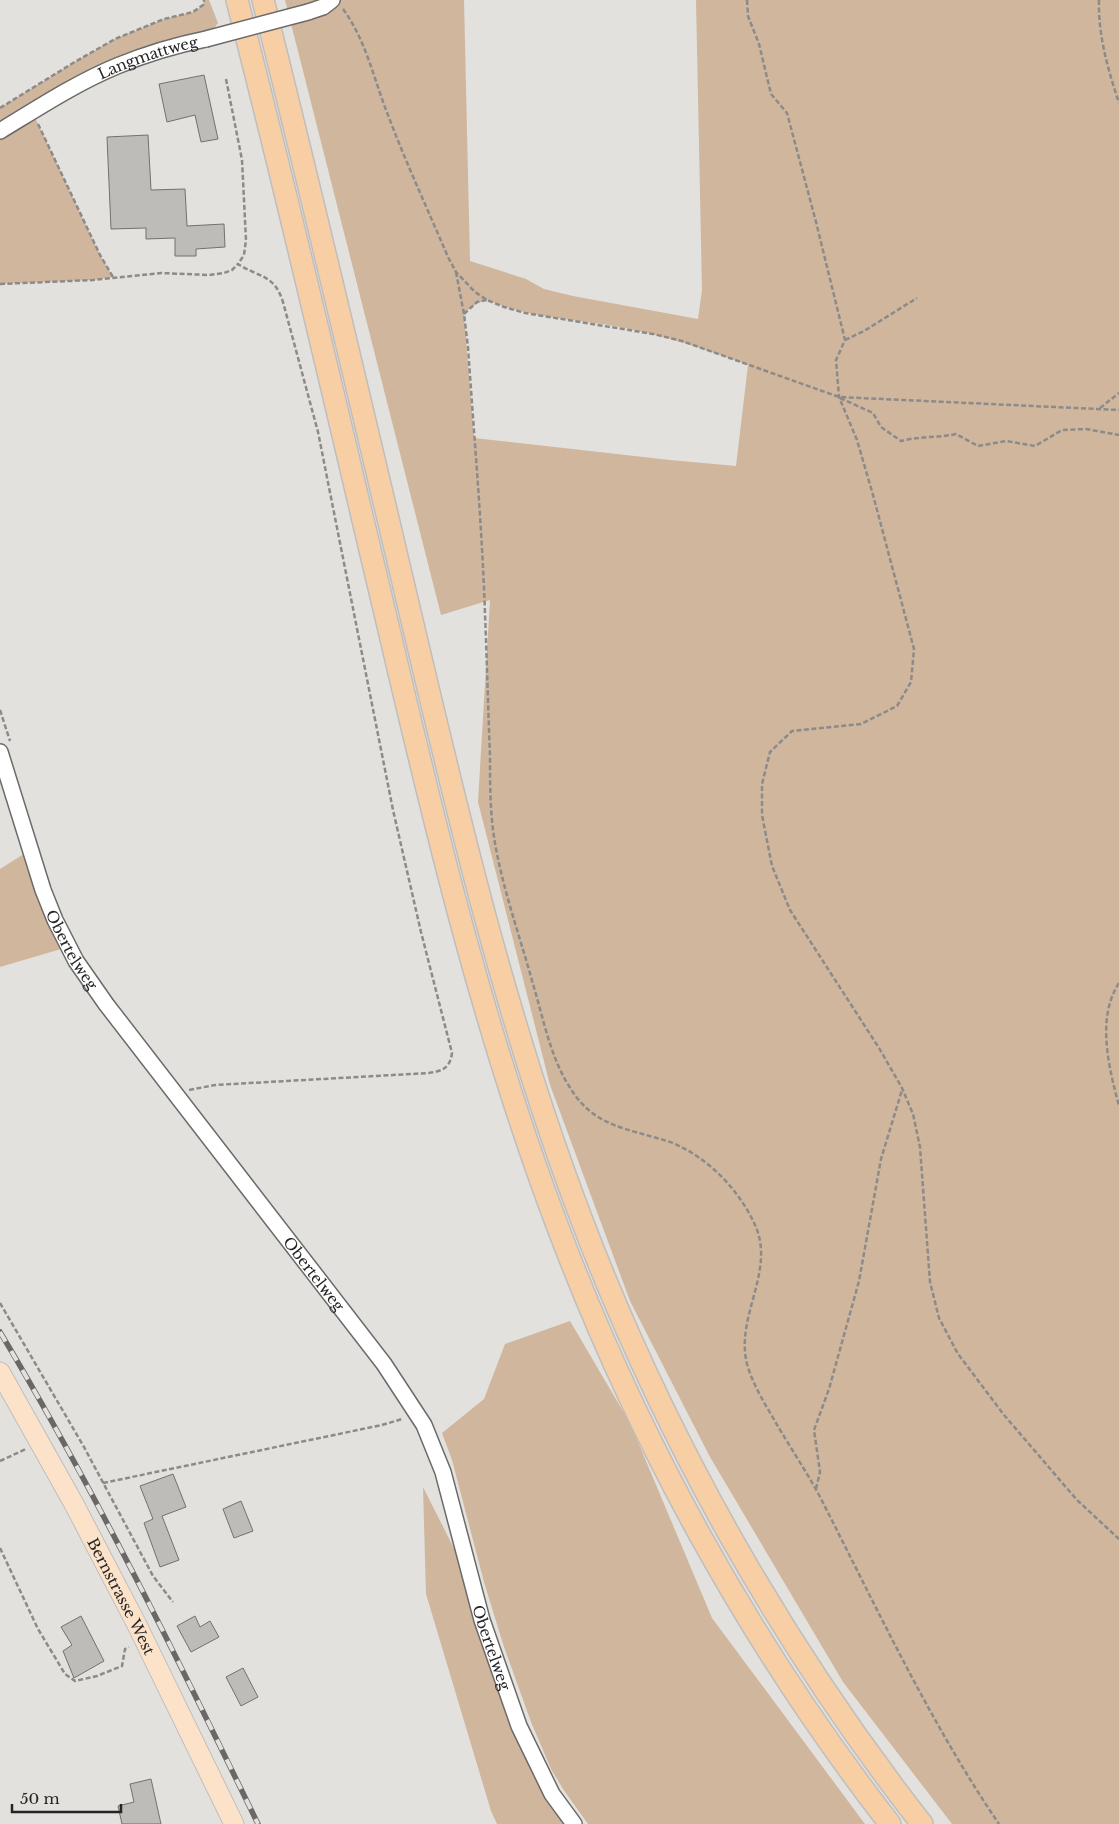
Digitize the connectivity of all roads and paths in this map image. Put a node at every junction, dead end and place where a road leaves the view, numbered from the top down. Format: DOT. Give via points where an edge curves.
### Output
graph roads {
  1 [pos="204,0"];
  2 [pos="237,0"];
  3 [pos="263,0"];
  4 [pos="747,0"];
  5 [pos="1099,0"];
  6 [pos="337,3"];
  7 [pos="226,79"];
  8 [pos="1119,103"];
  9 [pos="0,108"];
  10 [pos="32,111"];
  11 [pos="0,131"];
  12 [pos="238,264"];
  13 [pos="456,272"];
  14 [pos="113,277"];
  15 [pos="0,284"];
  16 [pos="917,298"];
  17 [pos="487,300"];
  18 [pos="464,314"];
  19 [pos="845,340"];
  20 [pos="1119,393"];
  21 [pos="839,397"];
  22 [pos="1099,409"];
  23 [pos="1119,410"];
  24 [pos="1119,435"];
  25 [pos="0,752"];
  26 [pos="5,785"];
  27 [pos="1119,983"];
  28 [pos="902,1088"];
  29 [pos="177,1097"];
  30 [pos="1119,1106"];
  31 [pos="0,1304"];
  32 [pos="0,1372"];
  33 [pos="416,1412"];
  34 [pos="40,1443"];
  35 [pos="0,1461"];
  36 [pos="103,1483"];
  37 [pos="816,1490"];
  38 [pos="1119,1538"];
  39 [pos="0,1548"];
  40 [pos="174,1602"];
  41 [pos="145,1640"];
  42 [pos="234,1824"];
  43 [pos="574,1824"];
  44 [pos="890,1824"];
  45 [pos="922,1824"];
  46 [pos="999,1824"];
  1 -- 9 [label="path" via="203,5 193,12 115,39"];
  2 -- 44 [label="highway" via="443,858 494,1040 540,1181 614,1363 689,1513 732,1590 791,1684"];
  3 -- 45 [label="highway" via="470,862 518,1033 567,1182 642,1363 712,1502 812,1671"];
  4 -- 19 [label="path" via="748,16 771,94 787,113"];
  5 -- 8 [label="path" via="1108,70"];
  6 -- 10 [label="street, Langmattweg, bridge" via="157,51 79,84"];
  6 -- 13 [label="path" via="351,20 360,39 388,117"];
  7 -- 12 [label="path" via="242,160 246,240 244,255"];
  10 -- 11 [label="street, Langmattweg"];
  10 -- 14 [label="path"];
  12 -- 14 [label="path" via="232,270 209,275 161,273"];
  12 -- 29 [label="path" via="267,278 277,288 283,302 320,441 393,810 452,1052 451,1063 445,1070 437,1072 215,1085 194,1088"];
  13 -- 17 [label="path"];
  13 -- 18 [label="path"];
  14 -- 15 [label="path"];
  16 -- 19 [label="path"];
  17 -- 18 [label="path" via="477,302"];
  17 -- 21 [label="path" via="525,313 674,340"];
  18 -- 37 [label="path" via="485,604 493,831 547,1030 561,1072 585,1108 612,1125 692,1153 717,1172 747,1210 761,1240 762,1254 745,1334 746,1361 763,1401"];
  19 -- 21 [label="path" via="836,360"];
  20 -- 22 [label="path"];
  21 -- 22 [label="path"];
  21 -- 24 [label="path" via="873,413 882,427 901,441 956,434 978,446 1006,441 1035,446 1062,430 1086,429"];
  21 -- 28 [label="path" via="857,440 914,650 911,682 897,706 861,724 792,731 770,752 762,784 762,815 772,866 790,910"];
  22 -- 23 [label="path"];
  25 -- 26 [label="street, Obertelweg"];
  26 -- 29 [label="street, Obertelweg" via="43,890 68,946 106,1004"];
  27 -- 30 [label="path" via="1108,1010 1107,1033"];
  28 -- 37 [label="path" via="881,1159 859,1281 829,1389 814,1430 820,1472"];
  28 -- 38 [label="path" via="913,1114 920,1147 930,1282 939,1318 958,1354 1004,1415 1077,1500"];
  29 -- 33 [label="street, Obertelweg" via="384,1364"];
  31 -- 36 [label="path"];
  32 -- 34 [label="main road, Bernstrasse West"];
  33 -- 36 [label="path" via="382,1425"];
  33 -- 43 [label="street, Obertelweg" via="443,1472 482,1620 519,1726 552,1794"];
  34 -- 35 [label="path"];
  34 -- 41 [label="main road, Bernstrasse West"];
  36 -- 40 [label="path" via="153,1576"];
  37 -- 46 [label="path" via="911,1676"];
  39 -- 41 [label="path" via="38,1629 65,1674 75,1681 122,1666 125,1649"];
  41 -- 42 [label="main road, Bernstrasse West"];
}
